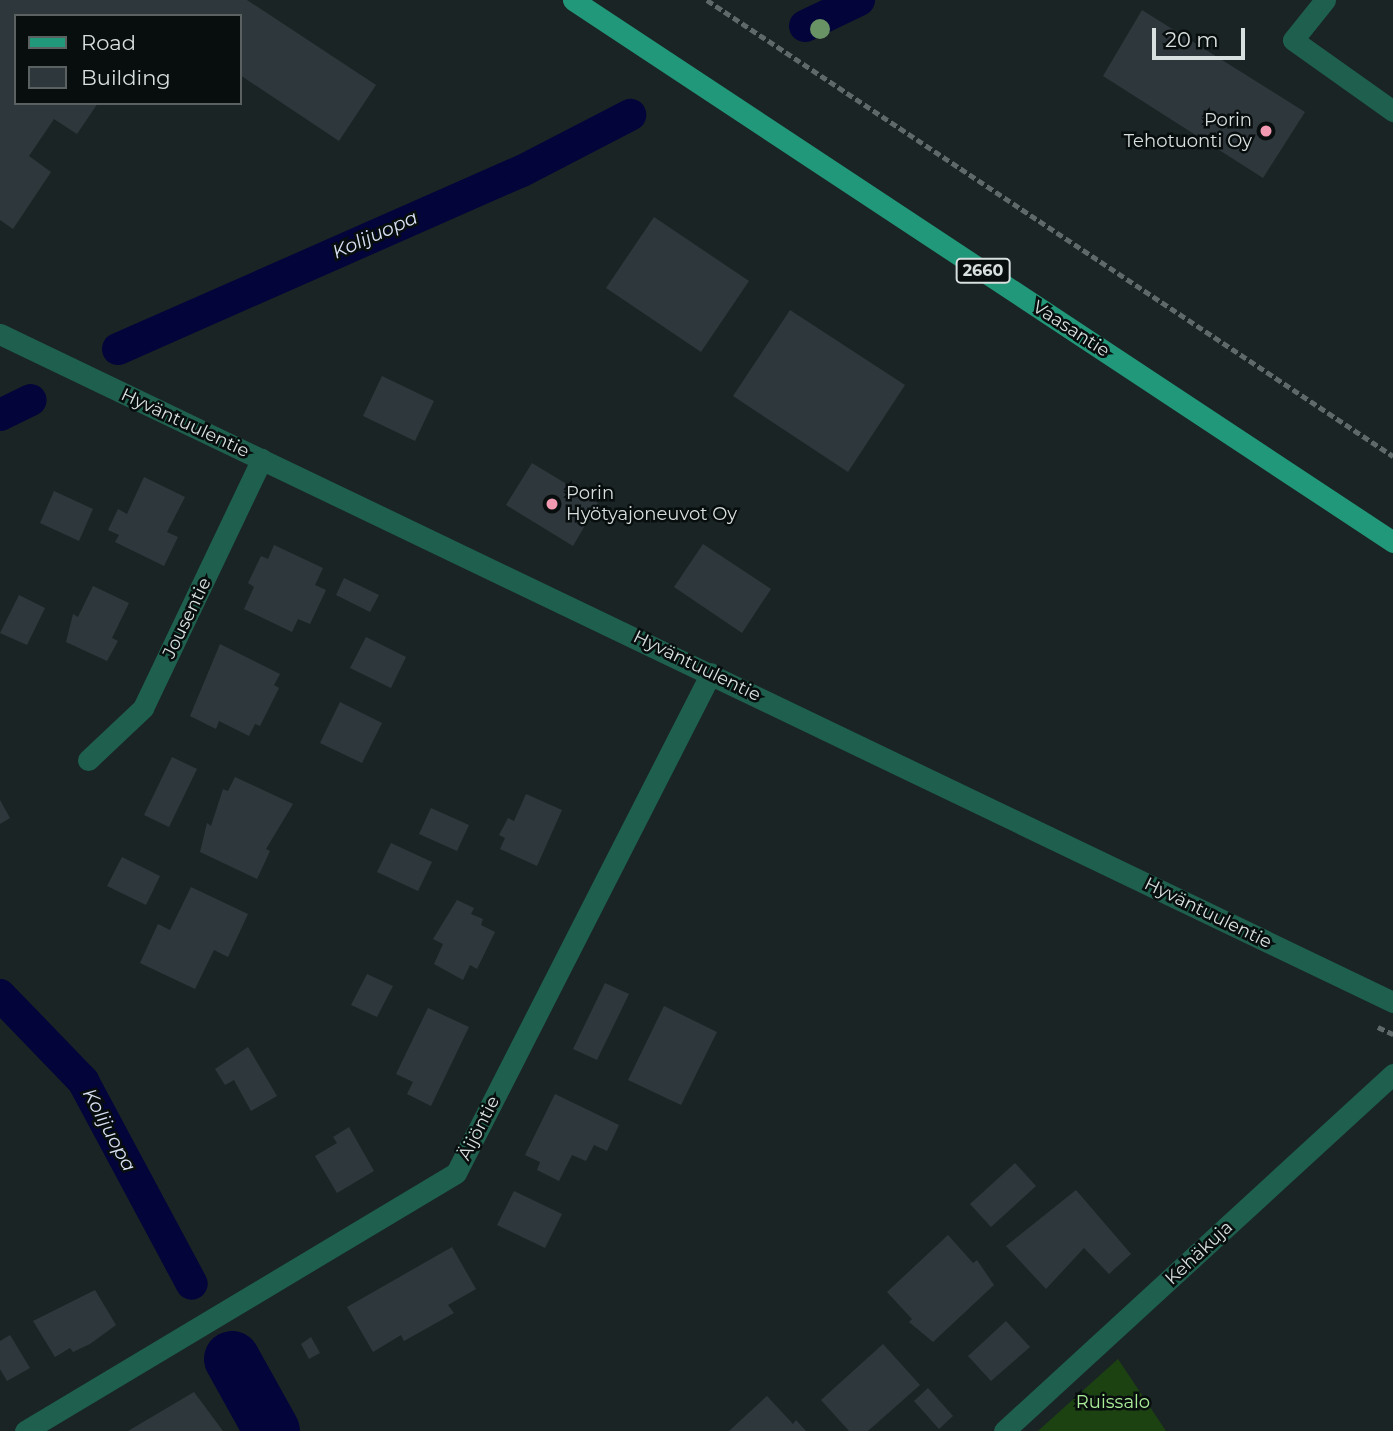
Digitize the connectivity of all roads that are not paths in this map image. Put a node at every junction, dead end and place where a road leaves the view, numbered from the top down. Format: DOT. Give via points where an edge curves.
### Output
graph roads {
  1 [pos="573,0"];
  2 [pos="1325,0"];
  3 [pos="1393,111"];
  4 [pos="0,334"];
  5 [pos="262,459"];
  6 [pos="1393,542"];
  7 [pos="711,673"];
  8 [pos="88,760"];
  9 [pos="1393,1002"];
  10 [pos="1393,1074"];
  11 [pos="24,1431"];
  12 [pos="1004,1431"];
  1 -- 6 [label="main road, Vaasantie / 2660"];
  2 -- 3 [label="street" via="1293,40"];
  4 -- 5 [label="street, Hyväntuulentie"];
  5 -- 7 [label="street, Hyväntuulentie"];
  5 -- 8 [label="street, Jousentie" via="142,708"];
  7 -- 9 [label="street, Hyväntuulentie"];
  7 -- 11 [label="street, Äijöntie" via="456,1172"];
  10 -- 12 [label="street, Kehäkuja"];
}
